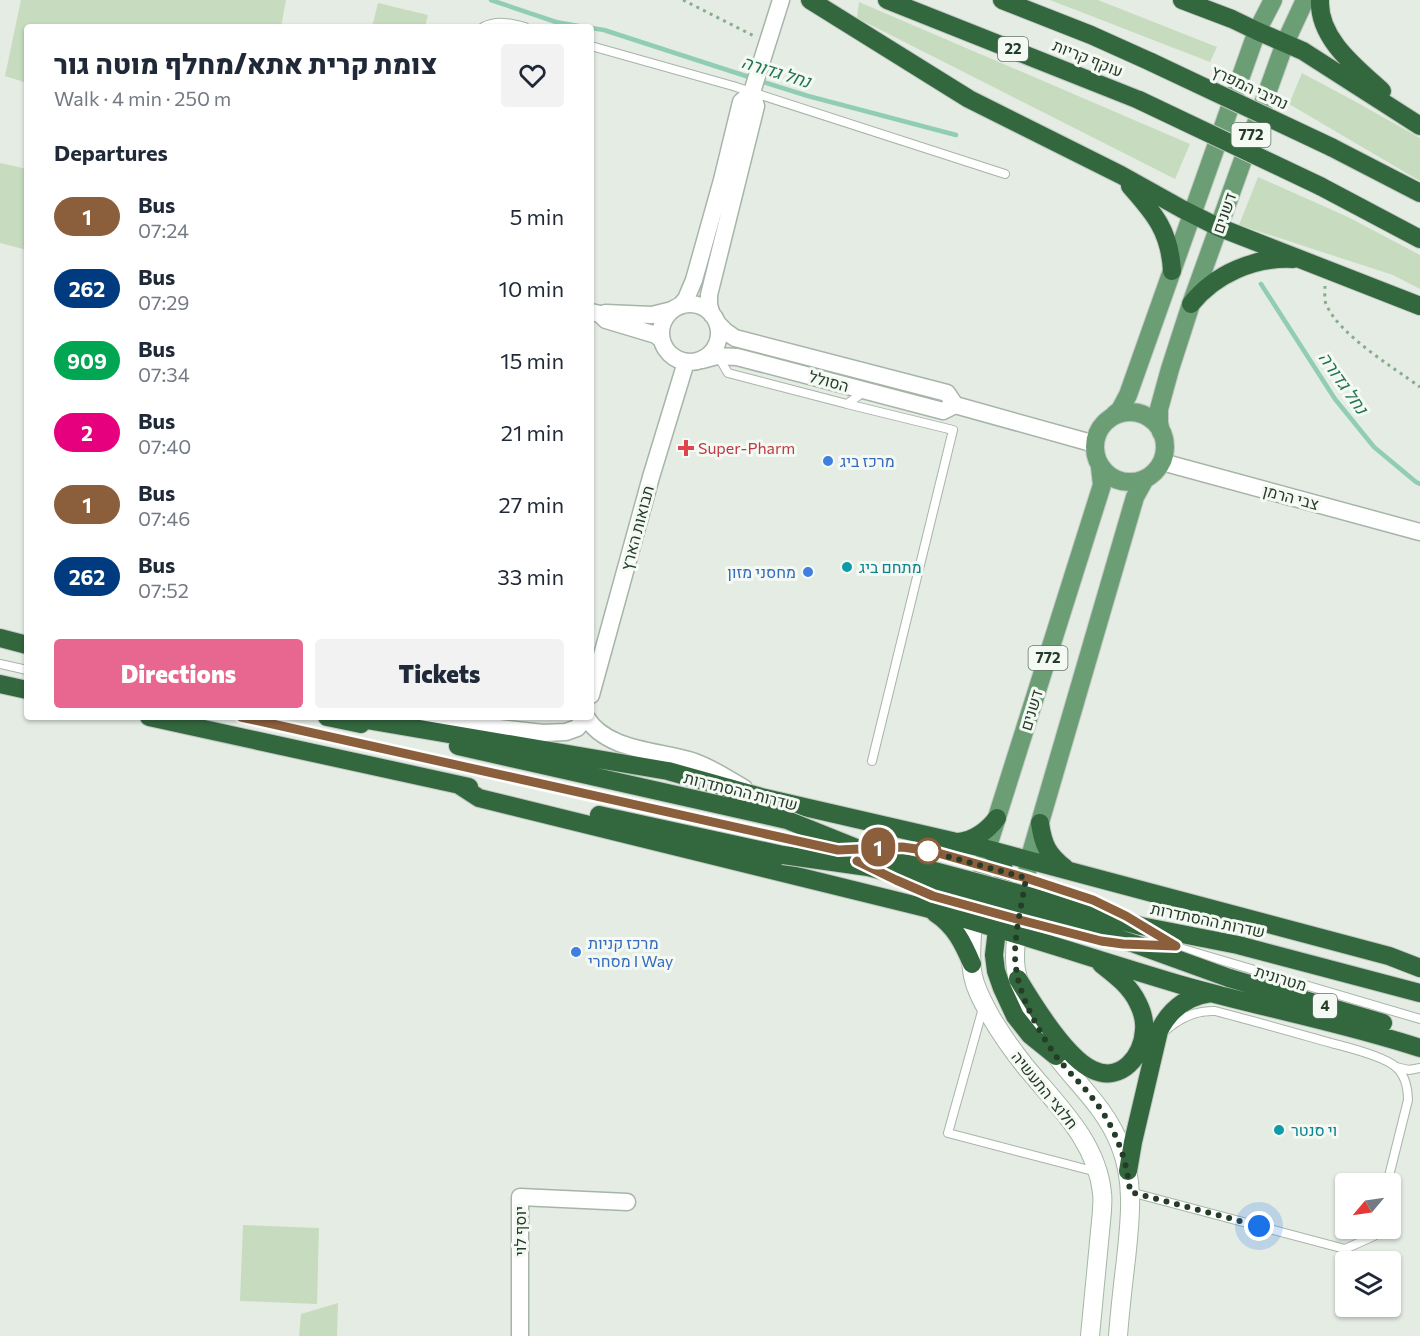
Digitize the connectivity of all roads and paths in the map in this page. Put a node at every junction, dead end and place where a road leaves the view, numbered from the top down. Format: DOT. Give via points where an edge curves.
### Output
graph roads {
  1 [pos="683,0"];
  2 [pos="781,0"];
  3 [pos="810,0"];
  4 [pos="887,0"];
  5 [pos="1002,0"];
  6 [pos="1182,0"];
  7 [pos="1273,0"];
  8 [pos="1305,0"];
  9 [pos="1320,0"];
  10 [pos="491,24"];
  11 [pos="515,24"];
  12 [pos="1257,31"];
  13 [pos="767,42"];
  14 [pos="1284,43"];
  15 [pos="594,47"];
  16 [pos="1151,62"];
  17 [pos="753,89"];
  18 [pos="1419,125"];
  19 [pos="1005,174"];
  20 [pos="1121,175"];
  21 [pos="1420,193"];
  22 [pos="1192,214"];
  23 [pos="1218,227"];
  24 [pos="1420,239"];
  25 [pos="1300,259"];
  26 [pos="1324,268"];
  27 [pos="1172,271"];
  28 [pos="1191,304"];
  29 [pos="1420,306"];
  30 [pos="676,308"];
  31 [pos="596,313"];
  32 [pos="715,319"];
  33 [pos="662,340"];
  34 [pos="702,359"];
  35 [pos="1420,387"];
  36 [pos="865,391"];
  37 [pos="847,404"];
  38 [pos="955,405"];
  39 [pos="1114,416"];
  40 [pos="1161,432"];
  41 [pos="1095,444"];
  42 [pos="1162,462"];
  43 [pos="1100,466"];
  44 [pos="1145,479"];
  45 [pos="1420,532"];
  46 [pos="0,638"];
  47 [pos="24,644"];
  48 [pos="0,664"];
  49 [pos="24,669"];
  50 [pos="0,684"];
  51 [pos="594,684"];
  52 [pos="24,689"];
  53 [pos="162,720"];
  54 [pos="254,720"];
  55 [pos="340,720"];
  56 [pos="368,720"];
  57 [pos="584,720"];
  58 [pos="588,720"];
  59 [pos="401,725"];
  60 [pos="872,761"];
  61 [pos="459,785"];
  62 [pos="761,797"];
  63 [pos="998,818"];
  64 [pos="1040,823"];
  65 [pos="958,842"];
  66 [pos="838,850"];
  67 [pos="986,857"];
  68 [pos="1028,869"];
  69 [pos="1004,871"];
  70 [pos="1069,871"];
  71 [pos="926,908"];
  72 [pos="974,914"];
  73 [pos="999,921"];
  74 [pos="1269,923"];
  75 [pos="1018,927"];
  76 [pos="1176,946"];
  77 [pos="1089,956"];
  78 [pos="1420,962"];
  79 [pos="972,964"];
  80 [pos="1420,968"];
  81 [pos="1018,979"];
  82 [pos="1214,993"];
  83 [pos="1420,993"];
  84 [pos="984,1005"];
  85 [pos="1420,1019"];
  86 [pos="1420,1037"];
  87 [pos="1156,1042"];
  88 [pos="1420,1048"];
  89 [pos="1056,1056"];
  90 [pos="1396,1066"];
  91 [pos="1420,1068"];
  92 [pos="1128,1171"];
  93 [pos="1098,1172"];
  94 [pos="1391,1173"];
  95 [pos="1130,1192"];
  96 [pos="627,1202"];
  97 [pos="1367,1239"];
  98 [pos="520,1336"];
  99 [pos="1090,1336"];
  100 [pos="1118,1336"];
  1 -- 13 [label="path"];
  2 -- 13 [label="street"];
  3 -- 20 [label="highway" via="969,99"];
  4 -- 24 [label="highway, עוקף קריות / 22, bridge" via="1139,100 1320,186"];
  5 -- 16 [label="highway, עוקף קריות"];
  6 -- 12 [label="highway"];
  7 -- 12 [label="main road, דשנים / 772"];
  8 -- 14 [label="main road, דשנים / 772"];
  9 -- 18 [label="highway" via="1323,20 1342,52"];
  10 -- 11 [label="lane"];
  12 -- 14 [label="highway"];
  12 -- 22 [label="main road, דשנים / 772"];
  13 -- 17 [label="street"];
  14 -- 18 [label="highway" via="1303,51"];
  14 -- 23 [label="main road, דשנים / 772"];
  15 -- 17 [label="lane"];
  16 -- 21 [label="highway, נתיבי המפרץ, bridge"];
  17 -- 19 [label="lane"];
  17 -- 30 [label="street" via="741,102 694,280 686,299"];
  17 -- 32 [label="street" via="756,106 709,295"];
  20 -- 22 [label="highway"];
  20 -- 27 [label="highway" via="1159,221 1168,243"];
  22 -- 23 [label="highway"];
  22 -- 27 [label="main road, דשנים / 772"];
  23 -- 25 [label="highway"];
  23 -- 28 [label="main road, דשנים / 772"];
  25 -- 26 [label="highway"];
  25 -- 28 [label="highway" via="1263,261 1240,269 1208,286"];
  26 -- 29 [label="highway"];
  26 -- 35 [label="path" via="1326,303 1335,319 1355,339"];
  27 -- 39 [label="main road, דשנים / 772" via="1128,395"];
  28 -- 40 [label="main road, דשנים / 772" via="1159,409"];
  30 -- 31 [label="street" via="652,315"];
  30 -- 32 [label="street" via="697,305"];
  30 -- 33 [label="street" via="662,324"];
  31 -- 33 [label="street"];
  32 -- 34 [label="street" via="718,341 715,349"];
  32 -- 38 [label="street, הסולל" via="735,338 948,393"];
  33 -- 34 [label="street" via="670,355 678,360"];
  34 -- 36 [label="street, הסולל" via="737,357"];
  34 -- 37 [label="lane" via="728,373"];
  34 -- 51 [label="street, תבואות הארץ" via="651,477"];
  36 -- 37 [label="lane"];
  36 -- 38 [label="street, הסולל" via="944,411"];
  37 -- 60 [label="lane" via="953,430"];
  38 -- 41 [label="street, הסולל"];
  39 -- 40 [label="main road" via="1140,414"];
  39 -- 41 [label="main road" via="1103,424"];
  40 -- 42 [label="main road" via="1165,452"];
  41 -- 43 [label="main road"];
  42 -- 44 [label="main road"];
  42 -- 45 [label="street, צבי הרמן"];
  43 -- 44 [label="main road" via="1122,482"];
  43 -- 63 [label="main road, דשנים / 772" via="1102,485"];
  44 -- 64 [label="main road, 772" via="1135,497"];
  46 -- 47 [label="highway"];
  48 -- 49 [label="lane"];
  50 -- 52 [label="highway"];
  53 -- 61 [label="highway, 4"];
  54 -- 66 [label="lane"];
  55 -- 83 [label="highway, שדרות ההסתדרות / 4, bridge" via="787,820 874,855 1141,926 1238,945"];
  56 -- 59 [label="highway"];
  57 -- 59 [label="street" via="566,732 438,721"];
  58 -- 62 [label="street" via="598,732 616,742 694,762"];
  59 -- 62 [label="highway" via="668,771"];
  61 -- 71 [label="highway" via="479,798"];
  61 -- 86 [label="highway, 4, bridge" via="783,855 868,867 957,890"];
  62 -- 65 [label="highway"];
  63 -- 65 [label="highway" via="974,838"];
  63 -- 67 [label="main road, דשנים / 772"];
  64 -- 68 [label="main road, 772"];
  64 -- 70 [label="highway" via="1049,853"];
  65 -- 67 [label="highway"];
  66 -- 67 [label="lane" via="902,847"];
  66 -- 72 [label="lane"];
  67 -- 68 [label="highway"];
  67 -- 69 [label="highway" via="996,854"];
  67 -- 72 [label="main road, דשנים / 772"];
  68 -- 69 [label="lane, מטרונית"];
  68 -- 70 [label="highway"];
  68 -- 75 [label="main road, 772"];
  68 -- 76 [label="lane, מטרונית" via="1126,916"];
  69 -- 73 [label="highway"];
  70 -- 74 [label="highway"];
  71 -- 72 [label="highway"];
  71 -- 79 [label="highway" via="956,932"];
  72 -- 73 [label="highway"];
  72 -- 79 [label="street, חלוצי התעשיה"];
  73 -- 75 [label="highway"];
  73 -- 89 [label="highway" via="996,971 1010,1007 1030,1035"];
  74 -- 78 [label="lane" via="1388,950"];
  74 -- 80 [label="highway"];
  75 -- 76 [label="lane, מטרונית" via="1123,944"];
  75 -- 77 [label="highway"];
  75 -- 81 [label="street, חלוצי התעשיה"];
  76 -- 85 [label="lane, מטרונית"];
  77 -- 81 [label="highway" via="1126,985 1142,1014 1142,1043 1127,1067 1118,1072 1101,1073 1083,1064 1064,1045"];
  77 -- 82 [label="highway"];
  79 -- 84 [label="street, חלוצי התעשיה"];
  81 -- 89 [label="street, חלוצי התעשיה" via="1035,1021"];
  82 -- 87 [label="highway" via="1193,997 1172,1011"];
  82 -- 88 [label="highway"];
  84 -- 93 [label="street, חלוצי התעשיה" via="1014,1052 1076,1128"];
  84 -- 93 [label="lane" via="948,1133"];
  87 -- 90 [label="lane" via="1169,1027 1188,1016 1215,1011 1352,1048"];
  87 -- 92 [label="highway"];
  89 -- 92 [label="street, חלוצי התעשיה" via="1111,1126"];
  90 -- 91 [label="lane"];
  90 -- 94 [label="lane" via="1408,1089 1408,1101"];
  92 -- 95 [label="street, חלוצי התעשיה"];
  93 -- 99 [label="street, חלוצי התעשיה" via="1102,1211"];
  95 -- 97 [label="lane" via="1345,1249"];
  95 -- 100 [label="street, חלוצי התעשיה"];
  96 -- 98 [label="street, יוסף לוי" via="520,1197"];
}
